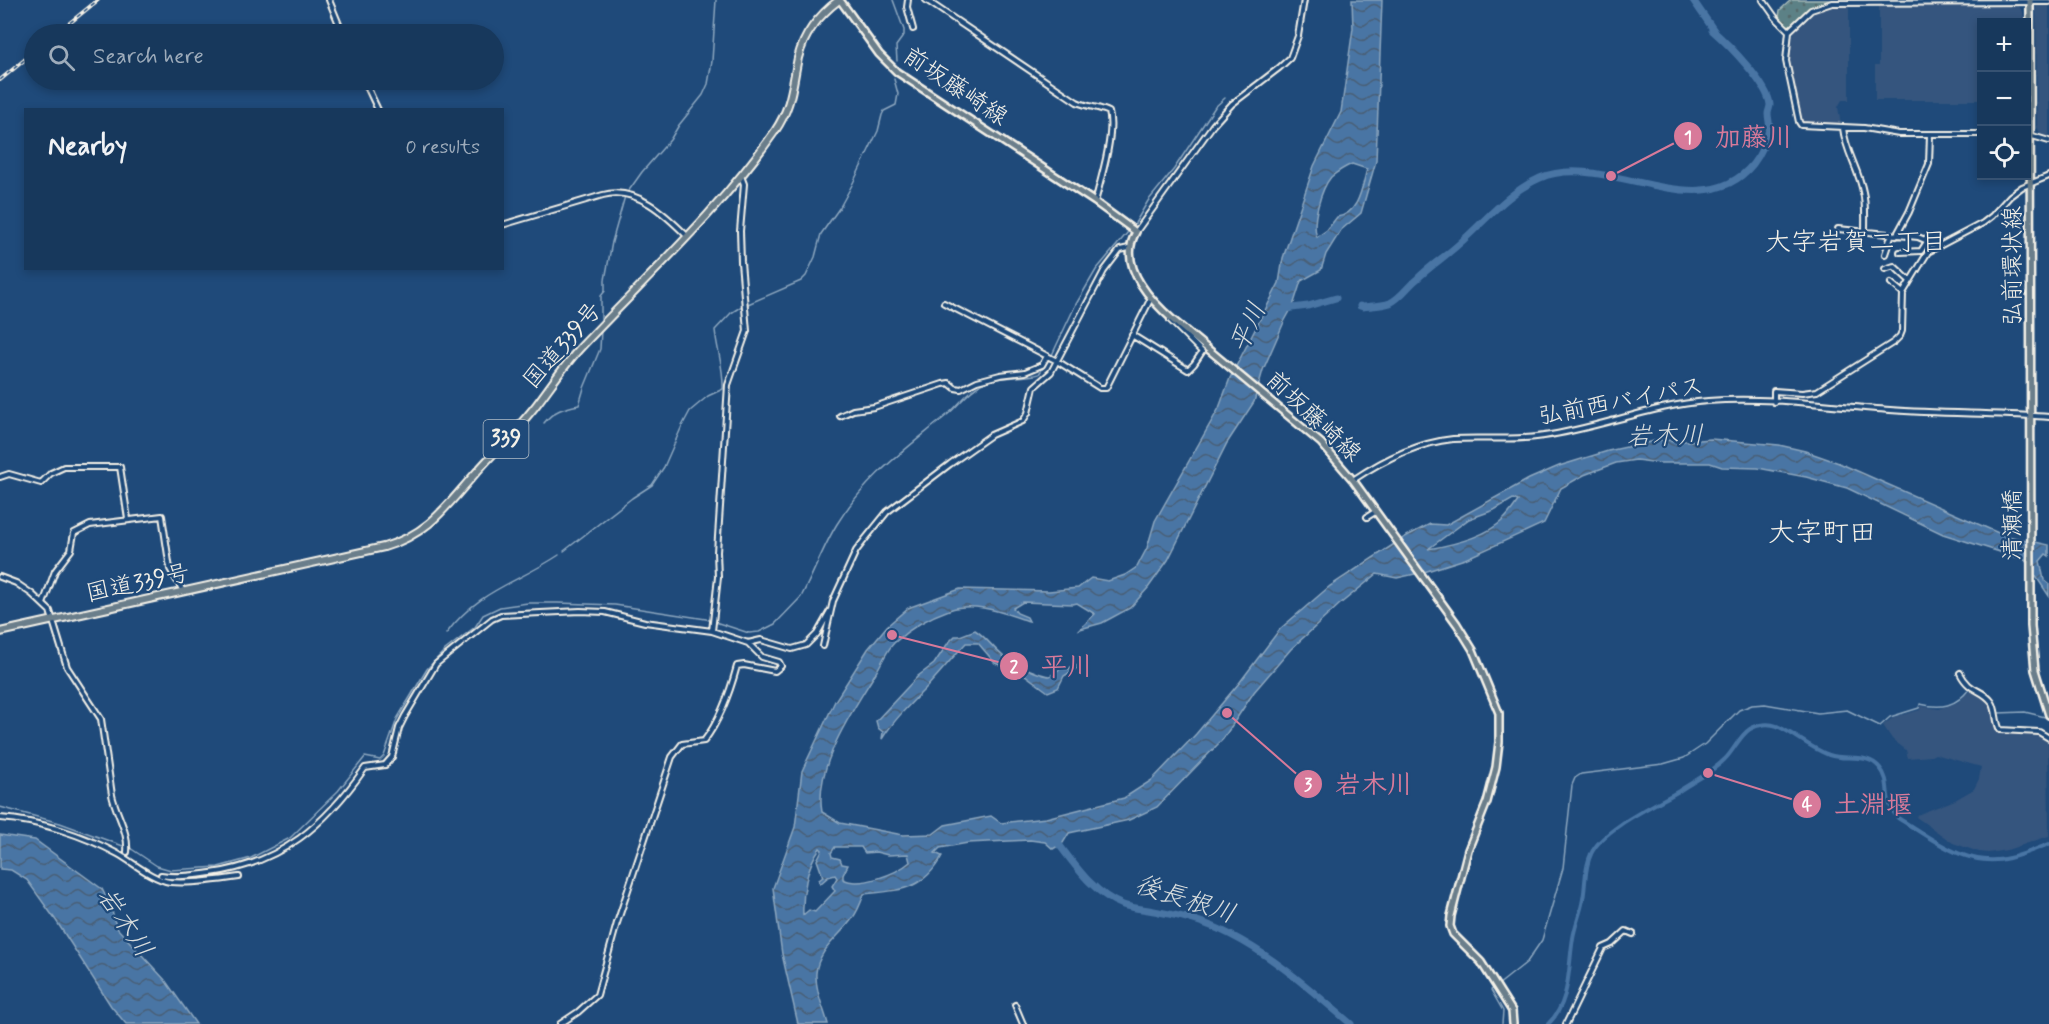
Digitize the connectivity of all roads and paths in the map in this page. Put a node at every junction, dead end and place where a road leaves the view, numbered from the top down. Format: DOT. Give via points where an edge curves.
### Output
graph roads {
  1 [pos="329,0"];
  2 [pos="839,0"];
  3 [pos="908,0"];
  4 [pos="926,0"];
  5 [pos="1304,0"];
  6 [pos="1763,0"];
  7 [pos="2030,1"];
  8 [pos="2049,2"];
  9 [pos="339,24"];
  10 [pos="913,29"];
  11 [pos="1790,31"];
  12 [pos="369,90"];
  13 [pos="377,108"];
  14 [pos="2029,126"];
  15 [pos="1843,127"];
  16 [pos="1930,134"];
  17 [pos="1977,134"];
  18 [pos="2031,135"];
  19 [pos="2049,141"];
  20 [pos="741,176"];
  21 [pos="2049,176"];
  22 [pos="2031,180"];
  23 [pos="2031,183"];
  24 [pos="1095,202"];
  25 [pos="504,224"];
  26 [pos="1838,229"];
  27 [pos="1865,231"];
  28 [pos="1136,232"];
  29 [pos="1893,236"];
  30 [pos="688,237"];
  31 [pos="1928,240"];
  32 [pos="1939,246"];
  33 [pos="1129,248"];
  34 [pos="1900,252"];
  35 [pos="1885,254"];
  36 [pos="1885,268"];
  37 [pos="1910,280"];
  38 [pos="1891,283"];
  39 [pos="1903,293"];
  40 [pos="1151,298"];
  41 [pos="945,303"];
  42 [pos="1170,317"];
  43 [pos="1132,335"];
  44 [pos="1047,356"];
  45 [pos="1055,360"];
  46 [pos="1774,402"];
  47 [pos="840,416"];
  48 [pos="2031,416"];
  49 [pos="2049,417"];
  50 [pos="2032,425"];
  51 [pos="0,477"];
  52 [pos="1353,480"];
  53 [pos="1375,512"];
  54 [pos="1367,517"];
  55 [pos="128,519"];
  56 [pos="0,577"];
  57 [pos="184,592"];
  58 [pos="43,604"];
  59 [pos="830,611"];
  60 [pos="53,620"];
  61 [pos="712,630"];
  62 [pos="0,632"];
  63 [pos="748,643"];
  64 [pos="823,646"];
  65 [pos="1960,673"];
  66 [pos="2049,715"];
  67 [pos="2049,738"];
  68 [pos="0,818"];
  69 [pos="127,852"];
  70 [pos="161,875"];
  71 [pos="239,877"];
  72 [pos="1634,934"];
  73 [pos="1016,1005"];
  74 [pos="560,1024"];
  75 [pos="1023,1024"];
  76 [pos="1513,1024"];
  77 [pos="1566,1024"];
  1 -- 9 [label="street"];
  2 -- 20 [label="highway, 国道339号 / 339" via="808,33 784,116"];
  2 -- 24 [label="main road, 前坂藤崎線" via="897,72"];
  3 -- 10 [label="street"];
  4 -- 24 [label="street" via="1077,102 1109,112 1107,152"];
  5 -- 28 [label="street" via="1290,58 1232,104 1213,125"];
  6 -- 11 [label="street"];
  7 -- 8 [label="street"];
  7 -- 11 [label="street" via="1832,3 1811,10"];
  7 -- 14 [label="main road, 弘前環状線"];
  11 -- 15 [label="street" via="1786,61 1799,122 1805,126"];
  12 -- 13 [label="street"];
  15 -- 16 [label="street"];
  15 -- 27 [label="street" via="1845,144 1864,193"];
  16 -- 17 [label="street"];
  16 -- 29 [label="street" via="1929,164 1910,212"];
  18 -- 19 [label="street"];
  20 -- 30 [label="highway, 国道339号 / 339"];
  20 -- 61 [label="street" via="744,184 740,251 747,331 728,385"];
  21 -- 23 [label="street"];
  22 -- 23 [label="main road, 弘前環状線"];
  23 -- 32 [label="street" via="2010,196 1983,223"];
  23 -- 48 [label="main road, 弘前環状線"];
  24 -- 28 [label="main road, 前坂藤崎線"];
  25 -- 30 [label="street" via="619,192 641,200 669,218"];
  26 -- 27 [label="street"];
  27 -- 29 [label="street"];
  28 -- 33 [label="main road"];
  29 -- 31 [label="street"];
  29 -- 35 [label="street"];
  30 -- 57 [label="highway, 国道339号 / 339" via="580,348 518,427 422,531 384,547"];
  31 -- 32 [label="street"];
  31 -- 34 [label="street" via="1921,251"];
  32 -- 37 [label="street" via="1924,256"];
  33 -- 40 [label="main road, 前坂藤崎線" via="1133,270"];
  33 -- 45 [label="street" via="1120,250 1104,271"];
  36 -- 37 [label="street" via="1897,267"];
  37 -- 39 [label="street"];
  38 -- 39 [label="street"];
  39 -- 46 [label="street" via="1902,331 1894,342 1817,391 1774,391"];
  40 -- 42 [label="main road, 前坂藤崎線"];
  40 -- 43 [label="street"];
  41 -- 44 [label="street"];
  42 -- 43 [label="street" via="1202,352 1188,370"];
  42 -- 52 [label="main road, 前坂藤崎線" via="1321,443"];
  43 -- 45 [label="street" via="1106,388"];
  44 -- 45 [label="street"];
  44 -- 47 [label="street" via="1042,365 1025,372 1000,375 961,388 943,384"];
  45 -- 59 [label="street" via="1052,372 1034,387 1023,421 991,435 887,512 856,551"];
  46 -- 48 [label="street, 弘前西バイパス"];
  46 -- 52 [label="street, 弘前西バイパス" via="1720,400 1681,404 1552,435 1436,442 1392,456"];
  48 -- 49 [label="street, 弘前西バイパス"];
  48 -- 50 [label="main road, 弘前環状線"];
  50 -- 66 [label="main road, 清瀬橋" via="2031,626 2035,670"];
  51 -- 55 [label="street" via="9,474 41,483 64,467 120,467"];
  52 -- 53 [label="main road, 前坂藤崎線"];
  53 -- 54 [label="street"];
  53 -- 76 [label="main road, 前坂藤崎線" via="1457,624 1499,713 1496,767 1468,850 1450,926 1455,937 1481,962 1512,1011"];
  55 -- 57 [label="street" via="162,516 170,569"];
  55 -- 58 [label="street" via="90,525 74,534"];
  56 -- 58 [label="street" via="16,583"];
  57 -- 60 [label="highway, 国道339号 / 339"];
  58 -- 60 [label="street"];
  59 -- 63 [label="street" via="818,634 806,645 792,649 761,640"];
  59 -- 64 [label="street"];
  60 -- 62 [label="highway, 国道339号 / 339"];
  60 -- 69 [label="street" via="67,667 101,719 112,795 125,830"];
  61 -- 63 [label="street"];
  61 -- 70 [label="street" via="645,622 605,612 514,614 492,619 436,664 399,728 392,757 385,765 365,768 322,822 303,837 268,857 225,871"];
  63 -- 74 [label="street" via="762,657 781,666 776,671 737,666 710,734 704,741 682,744 672,757 597,994"];
  65 -- 67 [label="street" via="1969,687 1992,702 2000,730 2039,732"];
  68 -- 71 [label="street" via="77,836 170,882"];
  72 -- 77 [label="street" via="1626,931 1603,948"];
  73 -- 75 [label="street"];
}
